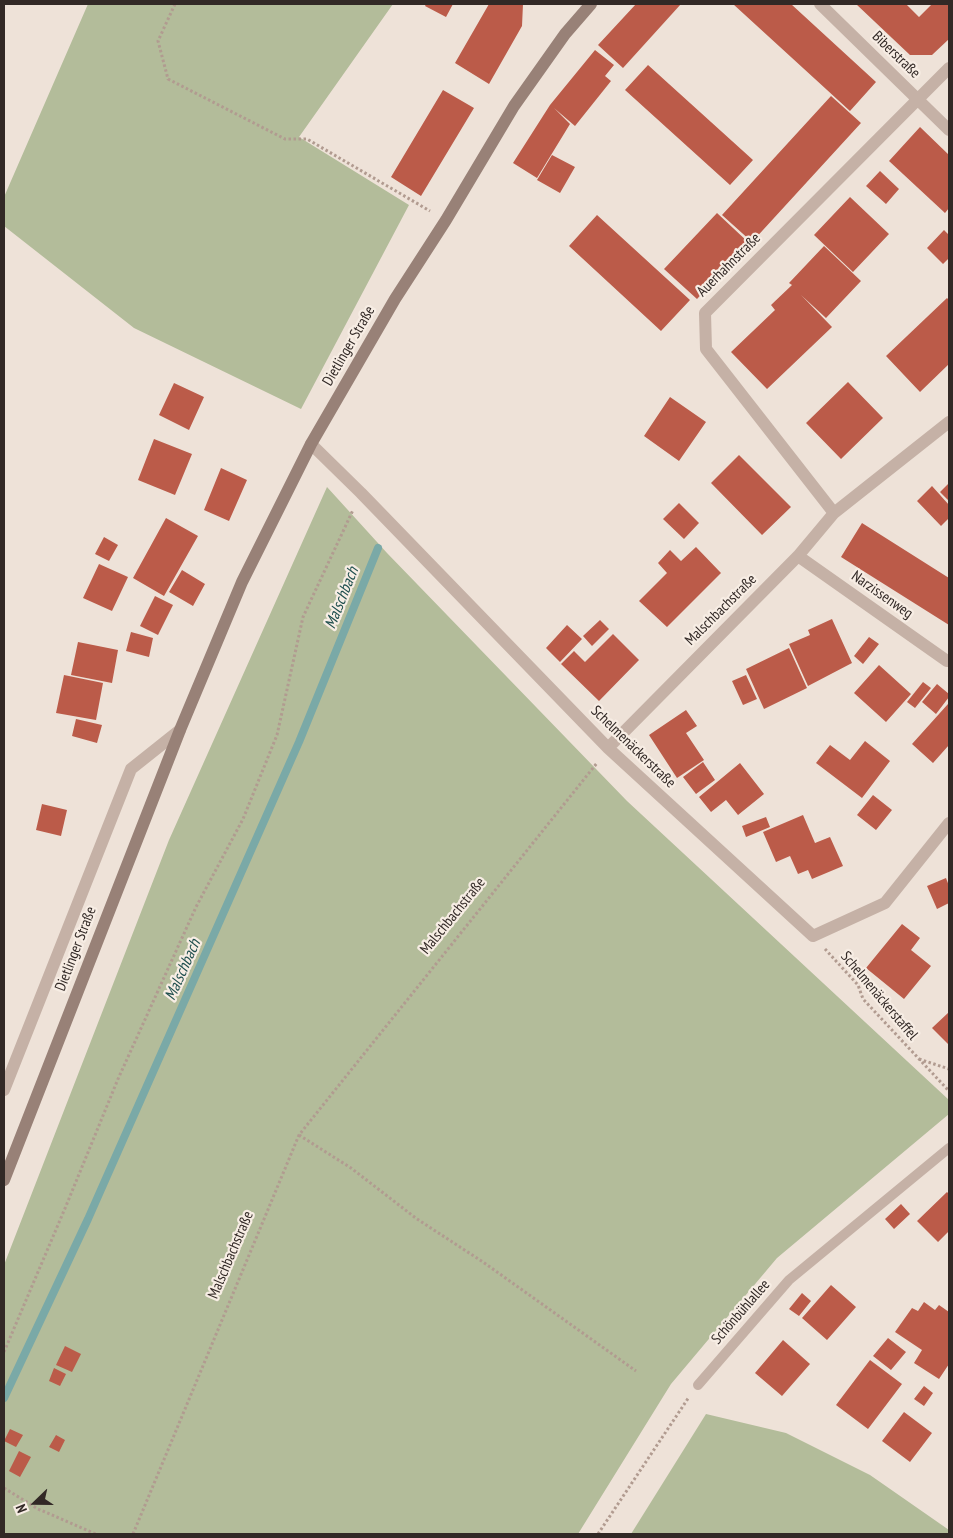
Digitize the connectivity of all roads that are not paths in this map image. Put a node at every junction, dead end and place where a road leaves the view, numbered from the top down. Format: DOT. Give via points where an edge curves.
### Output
graph roads {
  1 [pos="591,4"];
  2 [pos="820,4"];
  3 [pos="949,68"];
  4 [pos="918,99"];
  5 [pos="949,130"];
  6 [pos="949,422"];
  7 [pos="311,444"];
  8 [pos="834,513"];
  9 [pos="798,556"];
  10 [pos="947,661"];
  11 [pos="180,730"];
  12 [pos="608,748"];
  13 [pos="949,823"];
  14 [pos="4,1090"];
  15 [pos="949,1148"];
  16 [pos="4,1180"];
  17 [pos="698,1385"];
  1 -- 7 [label="main road, Dietlinger Straße" via="565,34 514,106 395,299"];
  2 -- 4 [label="street, Biberstraße"];
  3 -- 4 [label="street, Auerhahnstraße"];
  4 -- 5 [label="street, Biberstraße"];
  4 -- 8 [label="street, Auerhahnstraße" via="705,313 706,349"];
  6 -- 8 [label="street, Malschbachstraße"];
  7 -- 11 [label="main road, Dietlinger Straße" via="242,582"];
  7 -- 12 [label="street, Schelmenäckerstraße"];
  8 -- 9 [label="street, Malschbachstraße"];
  9 -- 10 [label="street, Narzissenweg"];
  9 -- 12 [label="street, Malschbachstraße"];
  11 -- 14 [label="street, Dietlinger Straße" via="131,769"];
  11 -- 16 [label="main road, Dietlinger Straße"];
  12 -- 13 [label="street, Schelmenäckerstraße" via="813,936 885,903"];
  15 -- 17 [label="lane, Schönbühlallee" via="789,1280"];
}
